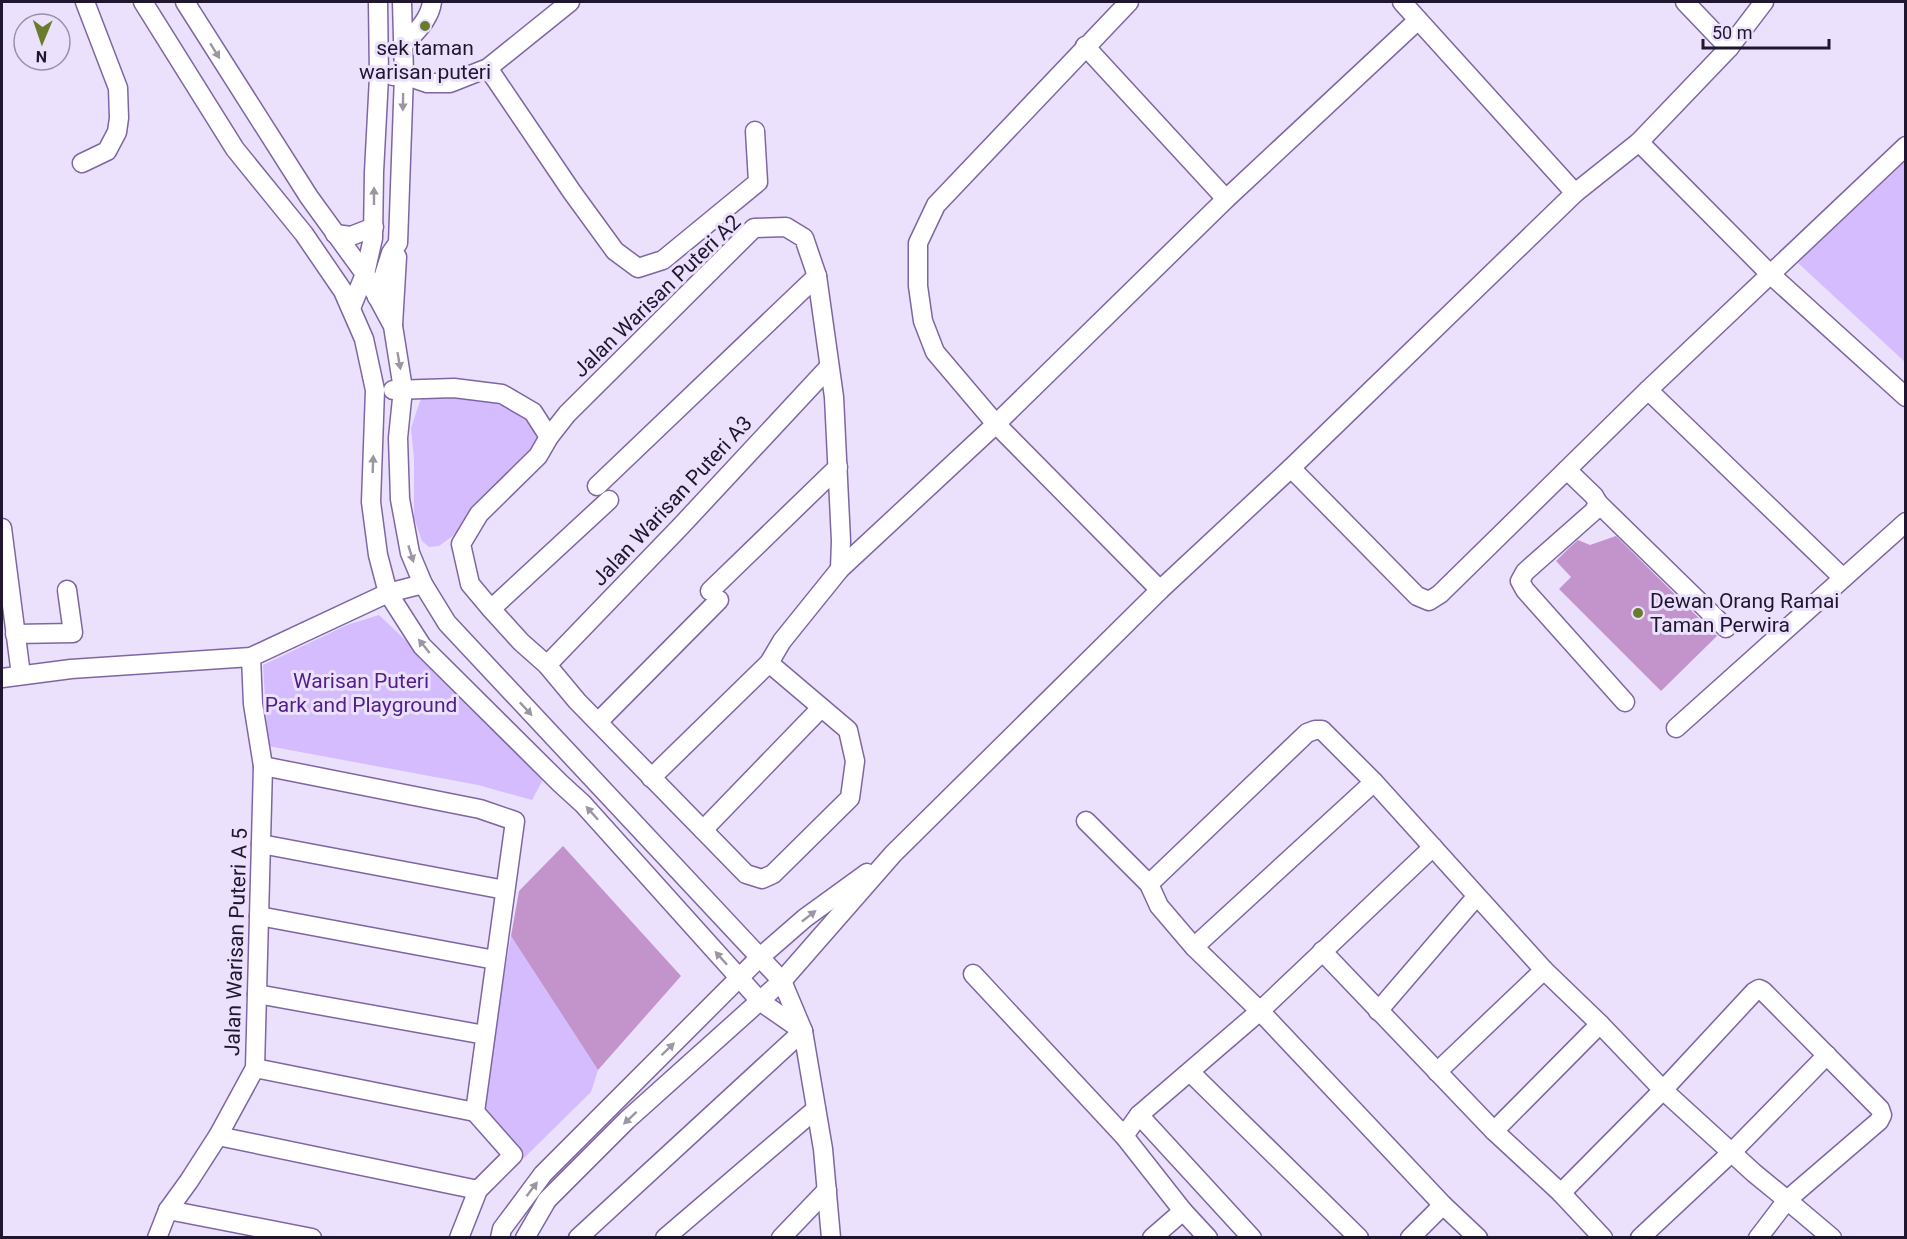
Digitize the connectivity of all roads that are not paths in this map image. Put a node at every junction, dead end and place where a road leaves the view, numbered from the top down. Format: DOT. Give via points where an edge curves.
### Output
graph roads {
  1 [pos="85,2"];
  2 [pos="143,2"];
  3 [pos="185,2"];
  4 [pos="378,2"];
  5 [pos="402,2"];
  6 [pos="432,2"];
  7 [pos="570,2"];
  8 [pos="1129,2"];
  9 [pos="1402,2"];
  10 [pos="1685,2"];
  11 [pos="1764,2"];
  12 [pos="1418,20"];
  13 [pos="404,43"];
  14 [pos="1084,46"];
  15 [pos="1729,48"];
  16 [pos="488,68"];
  17 [pos="404,75"];
  18 [pos="379,77"];
  19 [pos="755,131"];
  20 [pos="1639,142"];
  21 [pos="1905,146"];
  22 [pos="82,163"];
  23 [pos="1575,193"];
  24 [pos="1226,198"];
  25 [pos="374,227"];
  26 [pos="335,234"];
  27 [pos="398,243"];
  28 [pos="365,274"];
  29 [pos="1770,274"];
  30 [pos="817,276"];
  31 [pos="377,297"];
  32 [pos="351,308"];
  33 [pos="393,326"];
  34 [pos="829,367"];
  35 [pos="403,389"];
  36 [pos="375,390"];
  37 [pos="1648,390"];
  38 [pos="1905,397"];
  39 [pos="996,424"];
  40 [pos="549,437"];
  41 [pos="838,467"];
  42 [pos="1291,468"];
  43 [pos="1567,470"];
  44 [pos="597,486"];
  45 [pos="609,500"];
  46 [pos="1598,503"];
  47 [pos="1905,522"];
  48 [pos="2,528"];
  49 [pos="840,568"];
  50 [pos="1843,578"];
  51 [pos="423,584"];
  52 [pos="67,590"];
  53 [pos="1160,590"];
  54 [pos="388,593"];
  55 [pos="491,609"];
  56 [pos="1726,628"];
  57 [pos="15,634"];
  58 [pos="252,657"];
  59 [pos="769,663"];
  60 [pos="547,665"];
  61 [pos="21,675"];
  62 [pos="2,678"];
  63 [pos="1625,702"];
  64 [pos="821,708"];
  65 [pos="599,721"];
  66 [pos="1676,728"];
  67 [pos="263,766"];
  68 [pos="651,778"];
  69 [pos="1374,782"];
  70 [pos="1086,821"];
  71 [pos="703,830"];
  72 [pos="261,844"];
  73 [pos="1433,847"];
  74 [pos="893,854"];
  75 [pos="1149,884"];
  76 [pos="505,890"];
  77 [pos="1476,897"];
  78 [pos="259,916"];
  79 [pos="1194,947"];
  80 [pos="1322,951"];
  81 [pos="759,958"];
  82 [pos="495,960"];
  83 [pos="1544,970"];
  84 [pos="973,974"];
  85 [pos="740,978"];
  86 [pos="782,981"];
  87 [pos="257,994"];
  88 [pos="761,1002"];
  89 [pos="1260,1011"];
  90 [pos="1378,1011"];
  91 [pos="1600,1024"];
  92 [pos="802,1031"];
  93 [pos="485,1035"];
  94 [pos="1827,1055"];
  95 [pos="255,1068"];
  96 [pos="1437,1071"];
  97 [pos="1190,1072"];
  98 [pos="1663,1090"];
  99 [pos="816,1109"];
  100 [pos="475,1112"];
  101 [pos="1139,1115"];
  102 [pos="1494,1131"];
  103 [pos="218,1136"];
  104 [pos="1124,1136"];
  105 [pos="1732,1152"];
  106 [pos="478,1190"];
  107 [pos="827,1190"];
  108 [pos="1561,1193"];
  109 [pos="1787,1200"];
  110 [pos="1443,1204"];
  111 [pos="168,1210"];
  112 [pos="1183,1211"];
  113 [pos="1163,1234"];
  114 [pos="157,1238"];
  115 [pos="312,1238"];
  116 [pos="459,1238"];
  117 [pos="500,1238"];
  118 [pos="525,1238"];
  119 [pos="578,1238"];
  120 [pos="665,1238"];
  121 [pos="781,1238"];
  122 [pos="831,1238"];
  123 [pos="1208,1238"];
  124 [pos="1252,1238"];
  125 [pos="1359,1238"];
  126 [pos="1410,1238"];
  127 [pos="1478,1238"];
  128 [pos="1603,1238"];
  129 [pos="1640,1238"];
  130 [pos="1758,1238"];
  131 [pos="1832,1238"];
  1 -- 22 [label="street" via="118,88 119,118 107,151"];
  2 -- 32 [label="street" via="235,148 304,234"];
  3 -- 26 [label="street, one-way"];
  4 -- 18 [label="street"];
  5 -- 13 [label="street"];
  6 -- 13 [label="street" via="416,33"];
  7 -- 16 [label="street"];
  8 -- 14 [label="street"];
  9 -- 12 [label="street"];
  10 -- 15 [label="street"];
  11 -- 15 [label="street"];
  12 -- 23 [label="street"];
  12 -- 24 [label="street"];
  13 -- 17 [label="street"];
  14 -- 24 [label="street"];
  14 -- 39 [label="street" via="936,205 918,243 923,321 935,352"];
  15 -- 20 [label="street"];
  16 -- 17 [label="street" via="450,83 427,83"];
  16 -- 19 [label="street" via="615,251 638,268 663,260 758,182"];
  17 -- 18 [label="street"];
  17 -- 27 [label="street, one-way"];
  25 -- 18 [label="street, one-way"];
  20 -- 23 [label="street"];
  20 -- 29 [label="street"];
  21 -- 29 [label="street"];
  23 -- 42 [label="street"];
  24 -- 39 [label="street"];
  25 -- 26 [label="street" via="351,236"];
  25 -- 28 [label="street"];
  26 -- 28 [label="street"];
  27 -- 31 [label="street"];
  27 -- 33 [label="street"];
  28 -- 31 [label="street"];
  28 -- 32 [label="street"];
  29 -- 37 [label="street"];
  29 -- 38 [label="street"];
  30 -- 34 [label="street"];
  30 -- 40 [label="street, Jalan Warisan Puteri A2" via="804,238 786,227 754,228 567,414"];
  30 -- 44 [label="street"];
  31 -- 33 [label="street"];
  32 -- 36 [label="street" via="364,339"];
  33 -- 35 [label="street, one-way"];
  34 -- 41 [label="street"];
  34 -- 60 [label="street, Jalan Warisan Puteri A3"];
  35 -- 36 [label="street"];
  35 -- 40 [label="street" via="454,388 502,394 533,412"];
  35 -- 51 [label="street, one-way" via="398,438 400,499 410,553"];
  54 -- 36 [label="street, one-way" via="371,502"];
  37 -- 43 [label="street"];
  37 -- 50 [label="street"];
  39 -- 49 [label="street"];
  39 -- 53 [label="street"];
  40 -- 55 [label="street, Jalan Warisan Puteri A2" via="538,456 479,514 462,544 470,584"];
  41 -- 49 [label="street"];
  41 -- 65 [label="street"];
  42 -- 43 [label="street" via="1417,596 1429,601"];
  42 -- 53 [label="street"];
  43 -- 46 [label="street"];
  45 -- 55 [label="street"];
  46 -- 56 [label="street"];
  46 -- 63 [label="street" via="1520,580 1525,591"];
  47 -- 50 [label="street"];
  48 -- 57 [label="street"];
  49 -- 59 [label="street"];
  50 -- 66 [label="street"];
  51 -- 54 [label="street"];
  51 -- 81 [label="street, one-way" via="447,623"];
  52 -- 57 [label="street" via="73,633"];
  53 -- 74 [label="street"];
  54 -- 58 [label="street"];
  85 -- 54 [label="street, one-way" via="583,804 422,646"];
  55 -- 60 [label="street, Jalan Warisan Puteri A2"];
  57 -- 61 [label="street"];
  58 -- 61 [label="street"];
  58 -- 67 [label="street, Jalan Warisan Puteri A 5" via="253,704"];
  59 -- 64 [label="street"];
  59 -- 68 [label="street"];
  60 -- 65 [label="street, Jalan Warisan Puteri A2"];
  61 -- 62 [label="street"];
  64 -- 71 [label="street"];
  64 -- 71 [label="street, Jalan Warisan Puteri A2" via="848,730 855,761 850,798 773,874 762,879 746,874"];
  65 -- 68 [label="street, Jalan Warisan Puteri A2"];
  67 -- 72 [label="street, Jalan Warisan Puteri A 5"];
  67 -- 76 [label="street" via="480,809 515,821"];
  68 -- 71 [label="street, Jalan Warisan Puteri A2"];
  69 -- 73 [label="street"];
  69 -- 75 [label="street" via="1322,730 1307,733"];
  69 -- 79 [label="street"];
  70 -- 75 [label="street"];
  72 -- 76 [label="street"];
  72 -- 78 [label="street, Jalan Warisan Puteri A 5"];
  73 -- 77 [label="street"];
  73 -- 80 [label="street"];
  81 -- 74 [label="street, one-way" via="805,918"];
  74 -- 86 [label="street"];
  75 -- 79 [label="street" via="1158,906"];
  76 -- 82 [label="street"];
  77 -- 83 [label="street"];
  77 -- 90 [label="street"];
  78 -- 82 [label="street"];
  78 -- 87 [label="street, Jalan Warisan Puteri A 5"];
  79 -- 89 [label="street"];
  80 -- 89 [label="street"];
  80 -- 90 [label="street"];
  81 -- 85 [label="street"];
  81 -- 86 [label="street"];
  82 -- 93 [label="street"];
  83 -- 91 [label="street"];
  83 -- 96 [label="street"];
  84 -- 104 [label="street"];
  85 -- 88 [label="street"];
  117 -- 85 [label="street, one-way" via="502,1229 543,1174"];
  86 -- 88 [label="street"];
  86 -- 92 [label="street"];
  87 -- 93 [label="street"];
  87 -- 95 [label="street, Jalan Warisan Puteri A 5"];
  88 -- 92 [label="street"];
  88 -- 118 [label="street, one-way" via="627,1120 547,1200"];
  89 -- 97 [label="street"];
  89 -- 110 [label="street"];
  90 -- 96 [label="street"];
  91 -- 98 [label="street"];
  91 -- 102 [label="street"];
  92 -- 99 [label="street"];
  92 -- 119 [label="street"];
  93 -- 100 [label="street"];
  94 -- 98 [label="street" via="1758,989"];
  94 -- 105 [label="street"];
  94 -- 109 [label="street" via="1882,1115"];
  95 -- 100 [label="street"];
  95 -- 103 [label="street, Jalan Warisan Puteri A 5"];
  96 -- 102 [label="street"];
  97 -- 101 [label="street"];
  97 -- 125 [label="street"];
  98 -- 105 [label="street"];
  98 -- 108 [label="street"];
  99 -- 107 [label="street"];
  99 -- 120 [label="street"];
  100 -- 106 [label="street" via="513,1155"];
  101 -- 104 [label="street"];
  101 -- 124 [label="street"];
  102 -- 108 [label="street"];
  103 -- 106 [label="street"];
  103 -- 111 [label="street, Jalan Warisan Puteri A 5"];
  104 -- 112 [label="street"];
  105 -- 109 [label="street"];
  105 -- 129 [label="street"];
  106 -- 116 [label="street"];
  107 -- 121 [label="street"];
  107 -- 122 [label="street"];
  108 -- 128 [label="street"];
  109 -- 130 [label="street"];
  109 -- 131 [label="street"];
  110 -- 126 [label="street"];
  110 -- 127 [label="street"];
  111 -- 114 [label="street, Jalan Warisan Puteri A 5"];
  111 -- 115 [label="street"];
  112 -- 113 [label="street"];
  112 -- 123 [label="street"];
}
